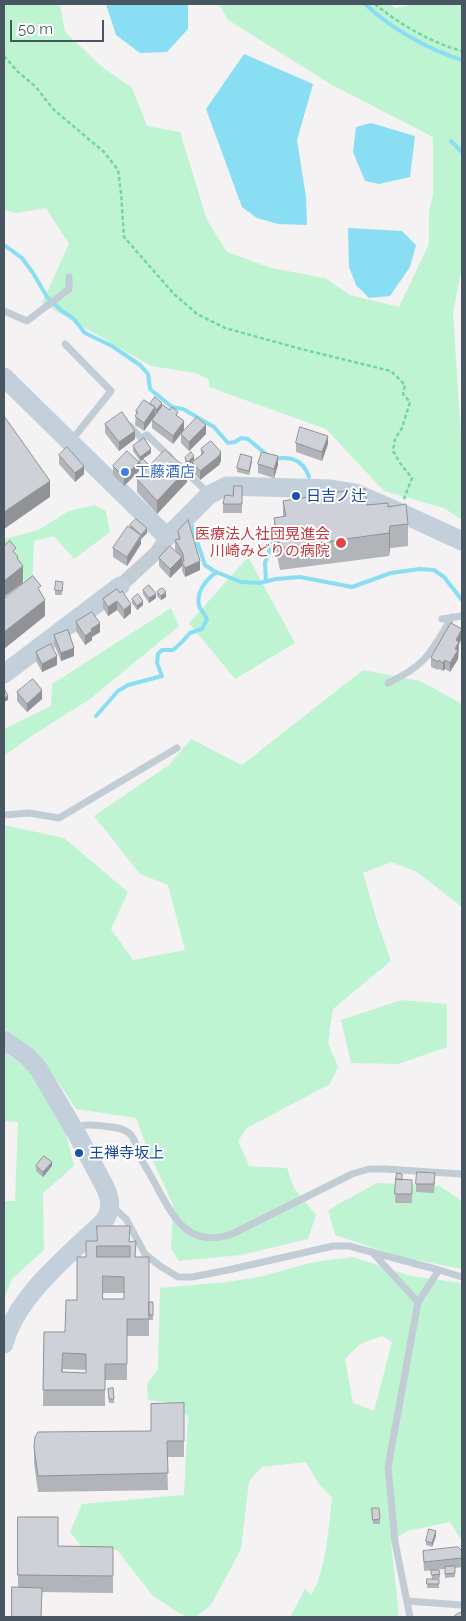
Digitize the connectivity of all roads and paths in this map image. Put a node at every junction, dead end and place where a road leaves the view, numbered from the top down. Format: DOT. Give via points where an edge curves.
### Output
graph roads {
  1 [pos="376,4"];
  2 [pos="462,51"];
  3 [pos="4,56"];
  4 [pos="69,276"];
  5 [pos="4,311"];
  6 [pos="65,344"];
  7 [pos="4,377"];
  8 [pos="130,425"];
  9 [pos="70,442"];
  10 [pos="209,494"];
  11 [pos="399,512"];
  12 [pos="167,537"];
  13 [pos="462,541"];
  14 [pos="120,586"];
  15 [pos="462,616"];
  16 [pos="452,617"];
  17 [pos="442,619"];
  18 [pos="4,674"];
  19 [pos="388,683"];
  20 [pos="177,748"];
  21 [pos="4,815"];
  22 [pos="4,1040"];
  23 [pos="73,1129"];
  24 [pos="462,1174"];
  25 [pos="110,1204"];
  26 [pos="371,1252"];
  27 [pos="439,1270"];
  28 [pos="462,1277"];
  29 [pos="418,1302"];
  30 [pos="4,1344"];
  31 [pos="407,1601"];
  32 [pos="462,1605"];
  33 [pos="410,1617"];
  1 -- 2 [label="path" via="419,32 449,48"];
  3 -- 11 [label="path" via="53,109 104,152 118,170 124,237 174,294 197,314 225,328 391,371 405,385 403,394 410,402 393,451 412,478"];
  4 -- 5 [label="lane" via="69,289 27,321"];
  6 -- 9 [label="lane" via="111,391"];
  7 -- 9 [label="street"];
  8 -- 10 [label="lane" via="142,438 147,435"];
  9 -- 12 [label="street"];
  10 -- 11 [label="street" via="227,486 331,489 355,493"];
  10 -- 12 [label="street"];
  11 -- 13 [label="street"];
  12 -- 14 [label="street" via="156,553"];
  14 -- 18 [label="street"];
  15 -- 16 [label="lane"];
  16 -- 17 [label="lane"];
  16 -- 19 [label="lane" via="430,654 408,674"];
  20 -- 21 [label="lane" via="59,818"];
  22 -- 23 [label="street" via="28,1056 38,1068"];
  23 -- 24 [label="lane" via="82,1124 117,1128 131,1134 174,1219 196,1236 207,1238 219,1239 232,1234 352,1174 369,1169"];
  23 -- 25 [label="street" via="109,1195"];
  25 -- 26 [label="lane" via="126,1219 145,1254 178,1277 228,1270 334,1246"];
  25 -- 30 [label="street" via="104,1221 26,1299"];
  26 -- 27 [label="lane"];
  26 -- 29 [label="lane"];
  27 -- 28 [label="lane"];
  27 -- 29 [label="lane"];
  29 -- 31 [label="lane" via="388,1467 395,1542"];
  31 -- 32 [label="lane"];
  31 -- 33 [label="lane"];
}
